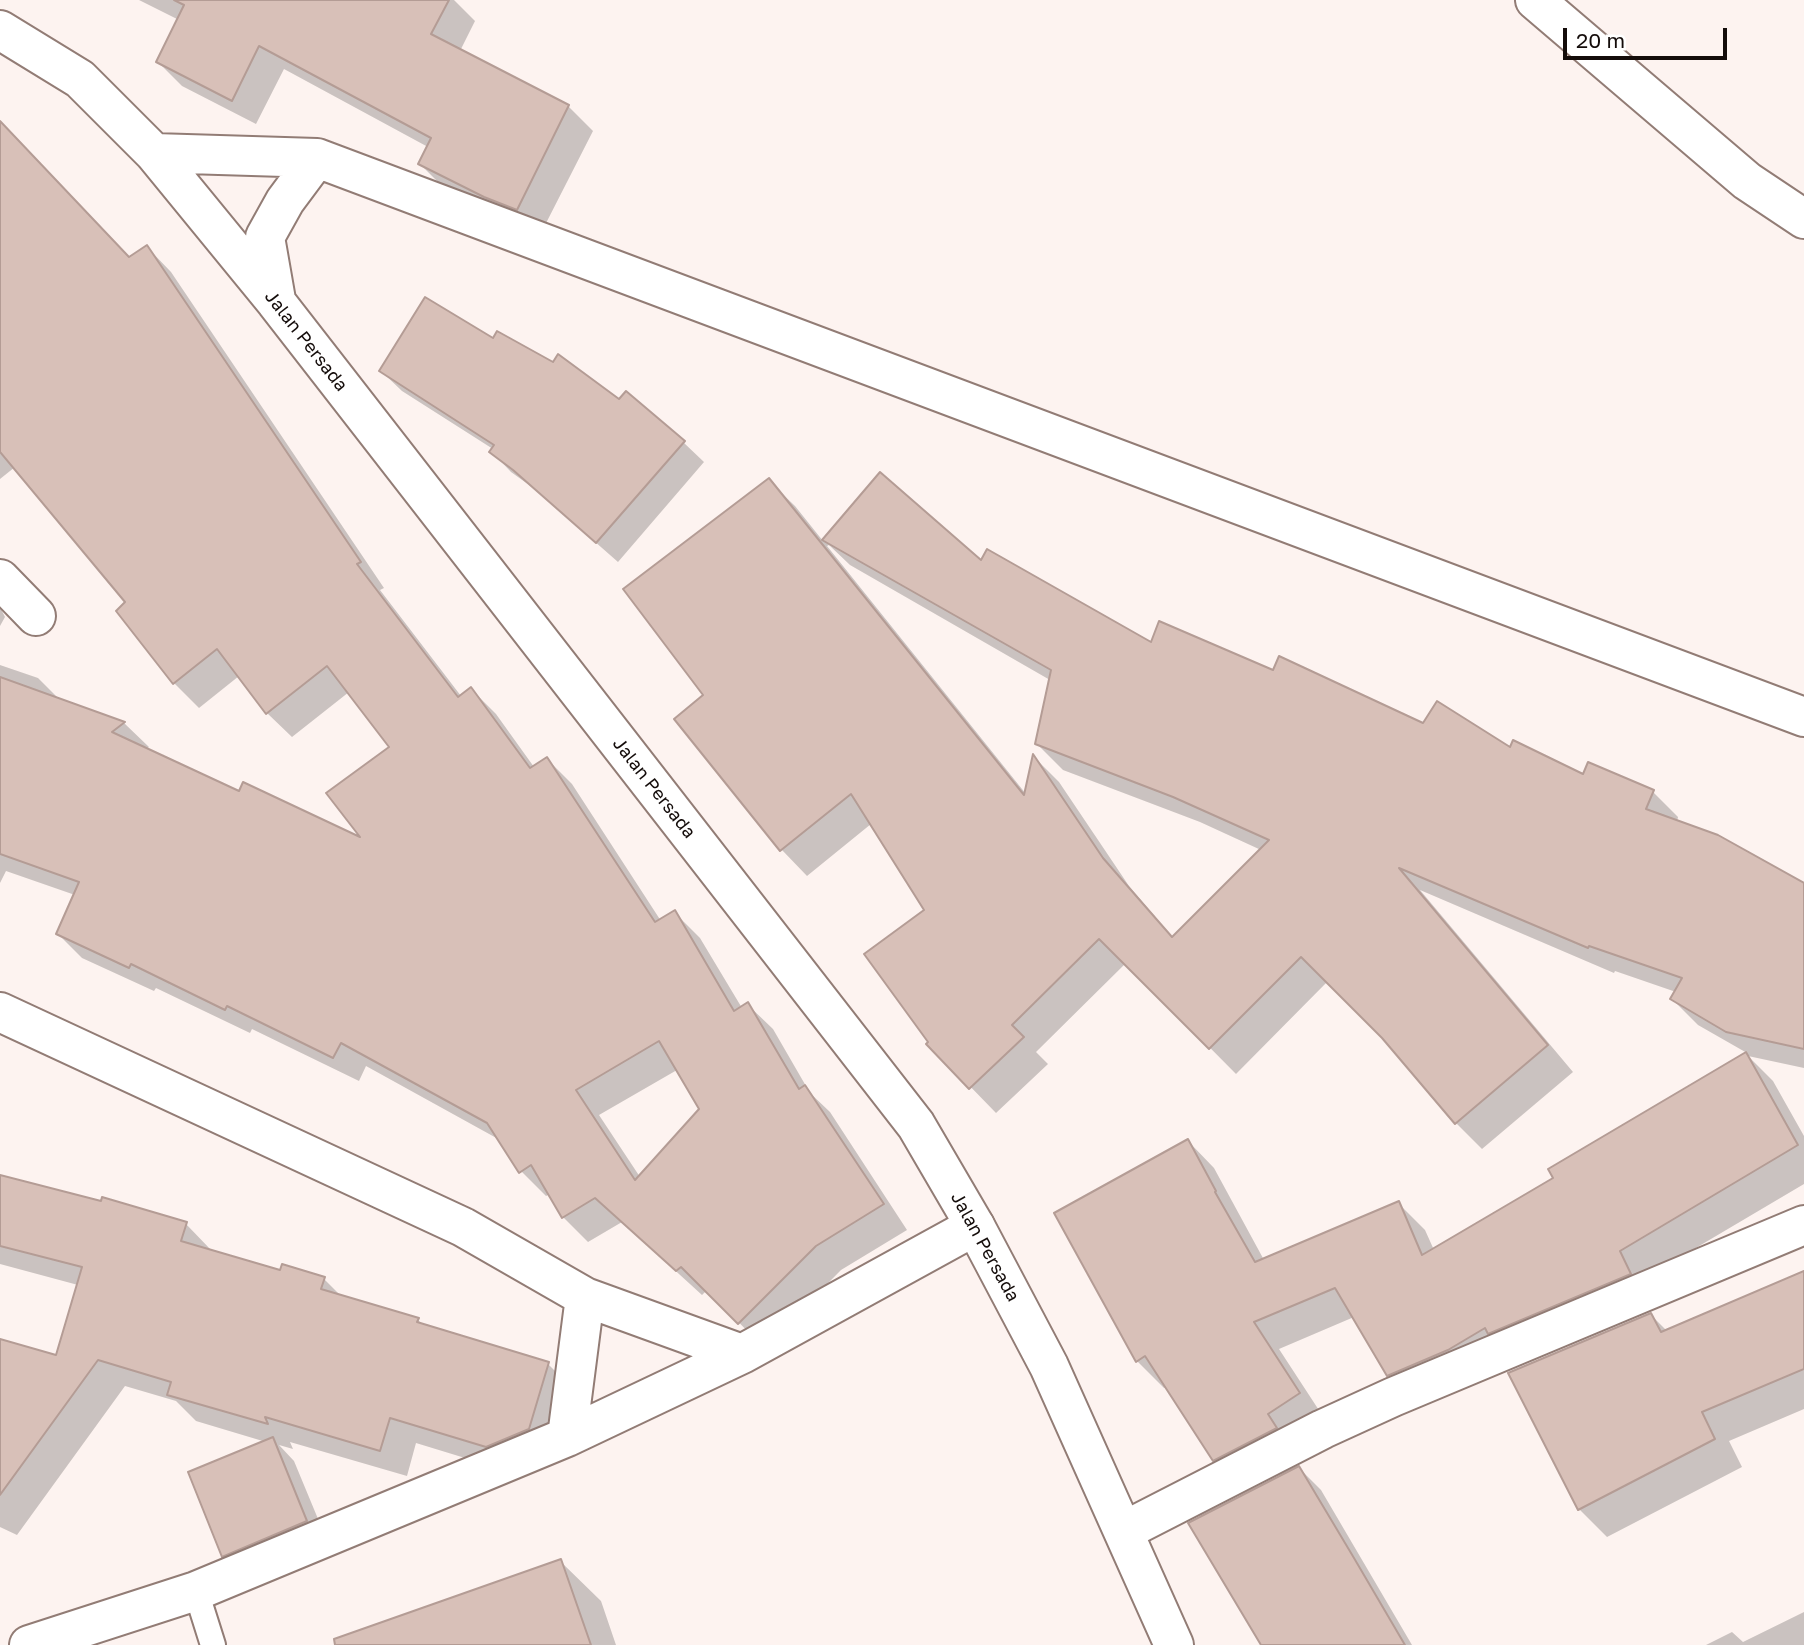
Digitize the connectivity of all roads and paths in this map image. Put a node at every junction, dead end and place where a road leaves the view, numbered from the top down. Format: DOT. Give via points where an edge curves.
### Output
graph roads {
  1 [pos="1535,0"];
  2 [pos="0,30"];
  3 [pos="153,153"];
  4 [pos="317,158"];
  5 [pos="1804,219"];
  6 [pos="276,302"];
  7 [pos="0,579"];
  8 [pos="36,616"];
  9 [pos="1804,717"];
  10 [pos="0,1012"];
  11 [pos="1804,1225"];
  12 [pos="975,1226"];
  13 [pos="585,1297"];
  14 [pos="742,1354"];
  15 [pos="567,1437"];
  16 [pos="1124,1531"];
  17 [pos="196,1591"];
  18 [pos="29,1645"];
  19 [pos="214,1645"];
  20 [pos="1174,1645"];
  1 -- 5 [label="street" via="1747,181"];
  2 -- 3 [label="street, Jalan Persada" via="80,79"];
  3 -- 4 [label="street"];
  3 -- 6 [label="street, Jalan Persada"];
  4 -- 6 [label="street" via="265,236"];
  4 -- 9 [label="street"];
  6 -- 12 [label="street, Jalan Persada" via="916,1125"];
  7 -- 8 [label="street"];
  10 -- 13 [label="street" via="463,1227"];
  11 -- 16 [label="street" via="1381,1402"];
  12 -- 14 [label="street"];
  12 -- 16 [label="street, Jalan Persada" via="1049,1366"];
  13 -- 14 [label="street"];
  13 -- 15 [label="street"];
  14 -- 15 [label="street"];
  15 -- 17 [label="street"];
  16 -- 20 [label="street, Jalan Persada"];
  17 -- 18 [label="street"];
  17 -- 19 [label="lane"];
}
